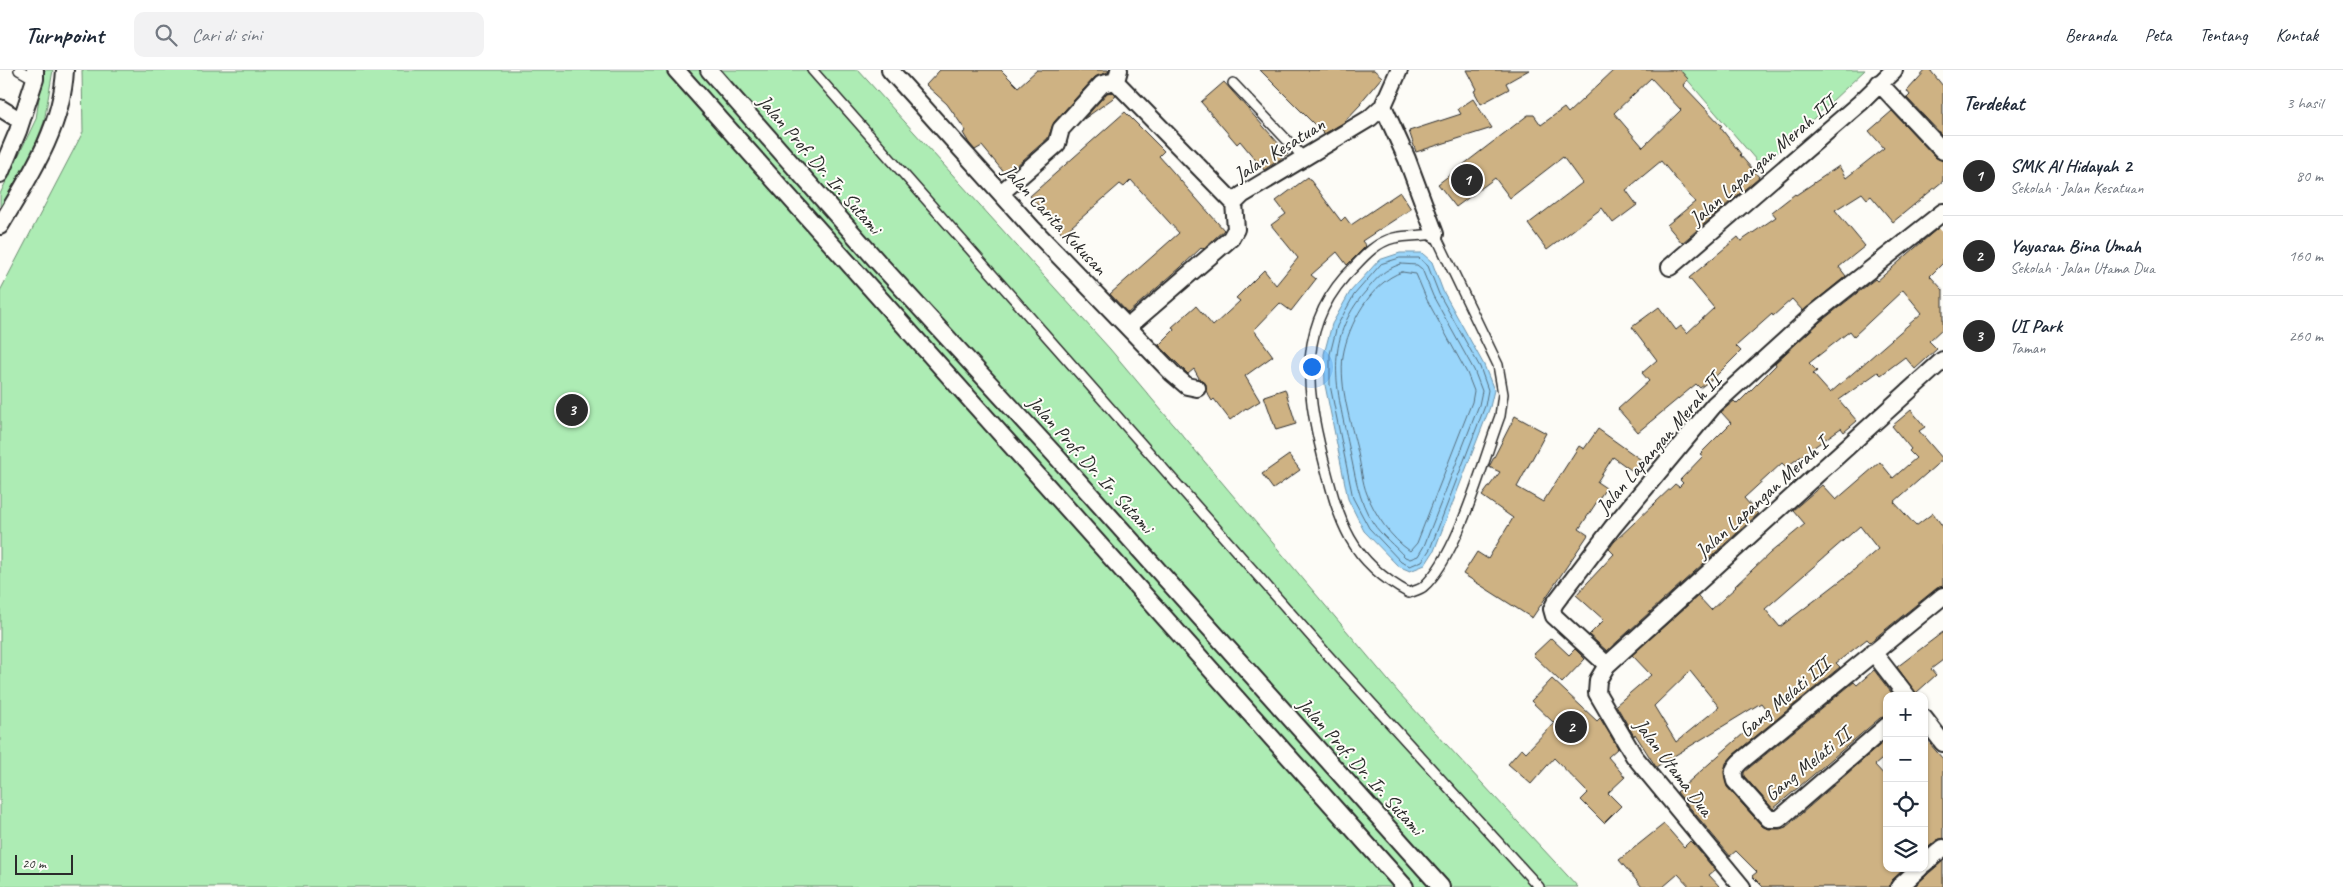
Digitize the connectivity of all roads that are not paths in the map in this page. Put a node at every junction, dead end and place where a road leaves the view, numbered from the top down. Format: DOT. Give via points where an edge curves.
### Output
graph roads {
  1 [pos="19,70"];
  2 [pos="65,70"];
  3 [pos="676,70"];
  4 [pos="709,70"];
  5 [pos="812,70"];
  6 [pos="890,70"];
  7 [pos="1399,70"];
  8 [pos="1894,70"];
  9 [pos="35,74"];
  10 [pos="1118,75"];
  11 [pos="1879,83"];
  12 [pos="1233,84"];
  13 [pos="1383,106"];
  14 [pos="0,108"];
  15 [pos="21,121"];
  16 [pos="1943,151"];
  17 [pos="1304,158"];
  18 [pos="0,174"];
  19 [pos="1000,193"];
  20 [pos="1234,203"];
  21 [pos="1943,212"];
  22 [pos="0,226"];
  23 [pos="1435,234"];
  24 [pos="1670,267"];
  25 [pos="1128,327"];
  26 [pos="1943,360"];
  27 [pos="1197,388"];
  28 [pos="1943,596"];
  29 [pos="1873,652"];
  30 [pos="1607,665"];
  31 [pos="1904,692"];
  32 [pos="1928,723"];
  33 [pos="1883,729"];
  34 [pos="1943,743"];
  35 [pos="1735,781"];
  36 [pos="1943,848"];
  37 [pos="1928,861"];
  38 [pos="1916,872"];
  39 [pos="1406,887"];
  40 [pos="1441,887"];
  41 [pos="1539,887"];
  42 [pos="1742,887"];
  43 [pos="1899,887"];
  1 -- 9 [label="lane"];
  2 -- 22 [label="street" via="58,115 44,150"];
  3 -- 39 [label="street"];
  4 -- 40 [label="street, Jalan Prof. Dr. Ir. Sutami"];
  5 -- 41 [label="lane" via="1325,652"];
  6 -- 19 [label="street, Jalan Carita Kukusan"];
  7 -- 13 [label="street, Jalan Kesatuan"];
  8 -- 11 [label="street, Jalan Lapangan Merah III"];
  9 -- 15 [label="street"];
  10 -- 19 [label="street" via="1102,84 1061,129 1057,144"];
  10 -- 20 [label="street"];
  11 -- 16 [label="street"];
  11 -- 24 [label="street, Jalan Lapangan Merah III" via="1853,110"];
  12 -- 17 [label="lane"];
  13 -- 17 [label="street, Jalan Kesatuan" via="1370,118"];
  13 -- 23 [label="street"];
  14 -- 15 [label="street"];
  15 -- 18 [label="street"];
  17 -- 20 [label="street, Jalan Kesatuan"];
  19 -- 25 [label="street, Jalan Carita Kukusan"];
  20 -- 25 [label="street, Jalan Kesatuan" via="1236,229 1231,238"];
  21 -- 30 [label="street, Jalan Lapangan Merah II" via="1814,314 1714,405 1555,602 1554,616"];
  23 -- 23 [label="lane" via="1392,238 1372,249 1342,278 1323,309 1310,343 1308,376 1313,420 1336,508 1347,535 1363,559 1391,583 1409,593 1422,588 1454,542 1500,416 1503,394 1498,365"];
  25 -- 27 [label="street, Jalan Carita Kukusan" via="1179,381"];
  26 -- 30 [label="street, Jalan Lapangan Merah I"];
  28 -- 29 [label="street, Gang Melati III"];
  29 -- 31 [label="street"];
  29 -- 35 [label="street, Gang Melati III" via="1740,762 1733,772"];
  30 -- 42 [label="street, Jalan Utama Dua" via="1598,680 1597,693 1634,756"];
  32 -- 34 [label="street"];
  33 -- 35 [label="street, Gang Melati II" via="1779,819 1769,819"];
  36 -- 37 [label="street"];
  38 -- 43 [label="street"];
}
